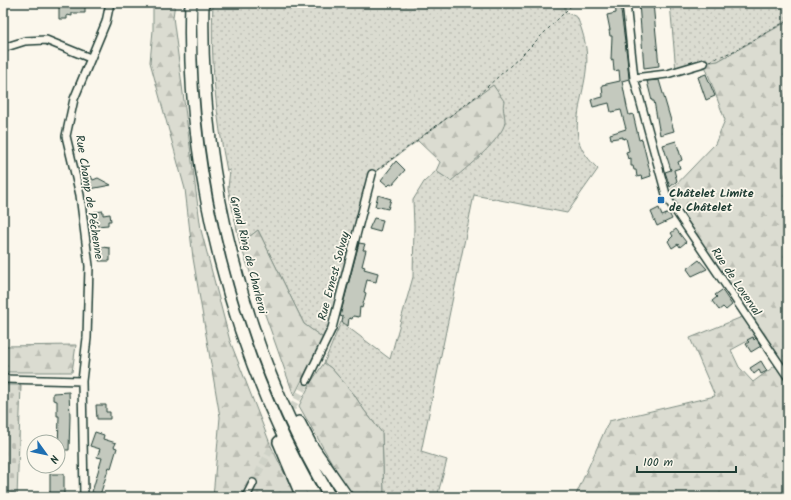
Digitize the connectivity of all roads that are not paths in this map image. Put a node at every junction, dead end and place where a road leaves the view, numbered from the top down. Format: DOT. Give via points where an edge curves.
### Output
graph roads {
  1 [pos="110,3"];
  2 [pos="191,3"];
  3 [pos="203,3"];
  4 [pos="626,3"];
  5 [pos="3,48"];
  6 [pos="90,58"];
  7 [pos="704,63"];
  8 [pos="634,78"];
  9 [pos="372,174"];
  10 [pos="260,347"];
  11 [pos="788,377"];
  12 [pos="3,380"];
  13 [pos="307,380"];
  14 [pos="82,382"];
  15 [pos="265,394"];
  16 [pos="253,483"];
  17 [pos="84,497"];
  18 [pos="246,497"];
  19 [pos="302,497"];
  20 [pos="316,497"];
  21 [pos="330,497"];
  22 [pos="347,497"];
  1 -- 6 [label="street, Rue Champ de Péchenne" via="106,22"];
  2 -- 15 [label="highway" via="191,64 195,116 210,213 234,310"];
  3 -- 10 [label="highway, Grand Ring de Charleroi" via="208,117 222,211"];
  4 -- 8 [label="street, Rue de Loverval"];
  5 -- 6 [label="street" via="25,41 46,40"];
  6 -- 14 [label="street, Rue Champ de Péchenne" via="74,99 66,136 80,195 89,266 87,338"];
  7 -- 8 [label="street" via="667,74"];
  8 -- 11 [label="street, Rue de Loverval" via="667,198"];
  9 -- 13 [label="street, Rue Ernest Solvay" via="332,328"];
  10 -- 21 [label="highway, Grand Ring de Charleroi" via="300,439"];
  10 -- 22 [label="highway" via="274,367 311,445"];
  12 -- 14 [label="street"];
  14 -- 17 [label="street, Rue Champ de Péchenne"];
  15 -- 19 [label="highway" via="265,409"];
  15 -- 20 [label="highway" via="288,445"];
  16 -- 18 [label="street"];
}
